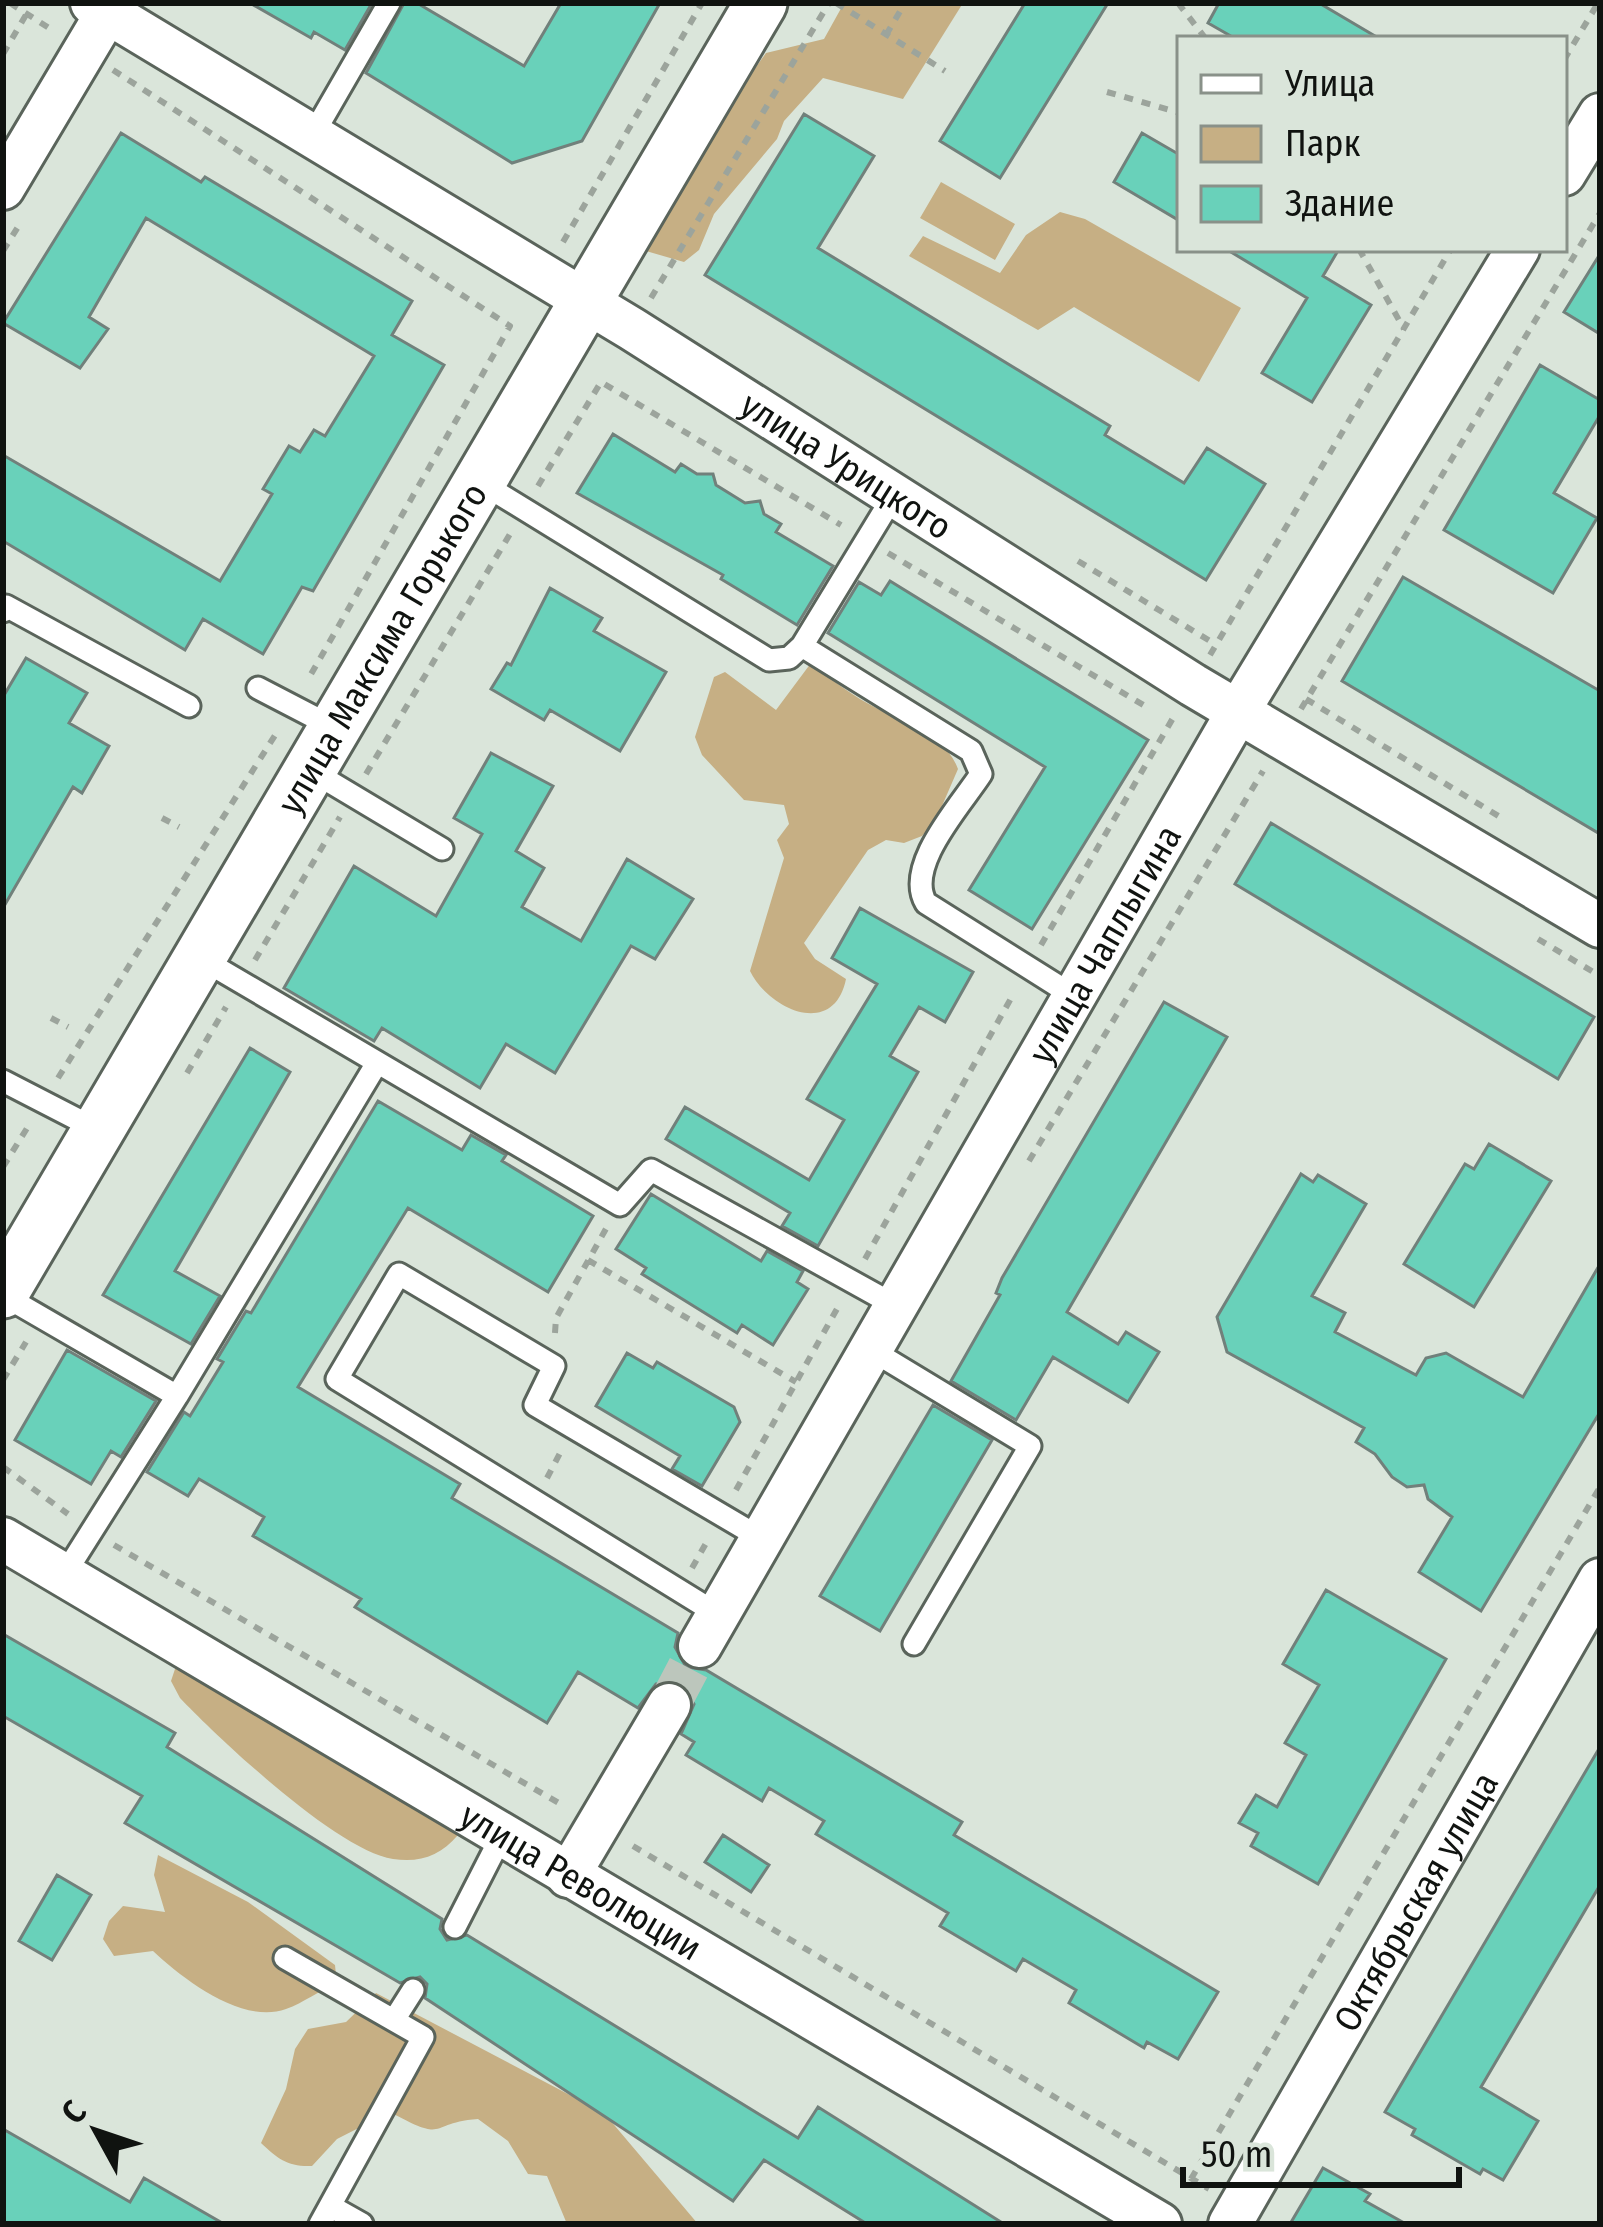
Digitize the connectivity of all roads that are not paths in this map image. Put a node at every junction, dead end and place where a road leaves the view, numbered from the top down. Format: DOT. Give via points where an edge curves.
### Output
graph roads {
  1 [pos="389,3"];
  2 [pos="761,3"];
  3 [pos="103,6"];
  4 [pos="1600,115"];
  5 [pos="311,138"];
  6 [pos="1567,169"];
  7 [pos="3,188"];
  8 [pos="1516,252"];
  9 [pos="585,302"];
  10 [pos="479,482"];
  11 [pos="894,495"];
  12 [pos="3,611"];
  13 [pos="802,646"];
  14 [pos="258,688"];
  15 [pos="189,706"];
  16 [pos="1240,710"];
  17 [pos="322,750"];
  18 [pos="442,849"];
  19 [pos="1600,926"];
  20 [pos="220,970"];
  21 [pos="1077,998"];
  22 [pos="377,1063"];
  23 [pos="3,1081"];
  24 [pos="98,1130"];
  25 [pos="16,1302"];
  26 [pos="898,1307"];
  27 [pos="873,1351"];
  28 [pos="177,1396"];
  29 [pos="3,1539"];
  30 [pos="764,1540"];
  31 [pos="64,1575"];
  32 [pos="1600,1580"];
  33 [pos="710,1631"];
  34 [pos="914,1644"];
  35 [pos="669,1705"];
  36 [pos="501,1837"];
  37 [pos="568,1876"];
  38 [pos="455,1927"];
  39 [pos="285,1958"];
  40 [pos="412,1990"];
  41 [pos="394,2020"];
  42 [pos="325,2215"];
  43 [pos="362,2224"];
  44 [pos="1160,2224"];
  45 [pos="1229,2224"];
  1 -- 5 [label="lane"];
  2 -- 9 [label="street, улица Максима Горького"];
  3 -- 5 [label="street, улица Урицкого"];
  3 -- 7 [label="street"];
  4 -- 6 [label="street"];
  5 -- 9 [label="street, улица Урицкого"];
  8 -- 16 [label="street, улица Чаплыгина"];
  9 -- 10 [label="street, улица Максима Горького"];
  9 -- 11 [label="street, улица Урицкого"];
  10 -- 13 [label="lane" via="769,660"];
  10 -- 17 [label="street, улица Максима Горького"];
  11 -- 13 [label="lane"];
  11 -- 16 [label="street, улица Урицкого"];
  12 -- 15 [label="lane"];
  13 -- 21 [label="lane" via="978,757 980,774 922,868 919,892"];
  14 -- 17 [label="lane"];
  16 -- 19 [label="street, улица Урицкого"];
  16 -- 21 [label="street, улица Чаплыгина"];
  17 -- 18 [label="lane"];
  17 -- 20 [label="street, улица Максима Горького"];
  20 -- 22 [label="lane"];
  20 -- 24 [label="street, улица Максима Горького"];
  21 -- 26 [label="street, улица Чаплыгина"];
  22 -- 26 [label="lane" via="620,1205 651,1170"];
  22 -- 28 [label="lane"];
  23 -- 24 [label="lane"];
  24 -- 25 [label="street, улица Максима Горького"];
  25 -- 28 [label="lane"];
  26 -- 27 [label="street, улица Чаплыгина"];
  27 -- 30 [label="street, улица Чаплыгина"];
  27 -- 34 [label="lane" via="1030,1446"];
  28 -- 31 [label="lane"];
  29 -- 31 [label="street, улица Революции"];
  30 -- 33 [label="street, улица Чаплыгина"];
  30 -- 33 [label="lane" via="536,1405 554,1366 399,1274 337,1378 678,1592"];
  31 -- 36 [label="street, улица Революции"];
  32 -- 45 [label="street, Октябрьская улица"];
  35 -- 37 [label="street"];
  36 -- 37 [label="street, улица Революции"];
  36 -- 38 [label="lane"];
  37 -- 44 [label="street, улица Революции"];
  39 -- 41 [label="lane"];
  40 -- 41 [label="lane"];
  41 -- 42 [label="lane" via="423,2037"];
  42 -- 43 [label="lane"];
}
